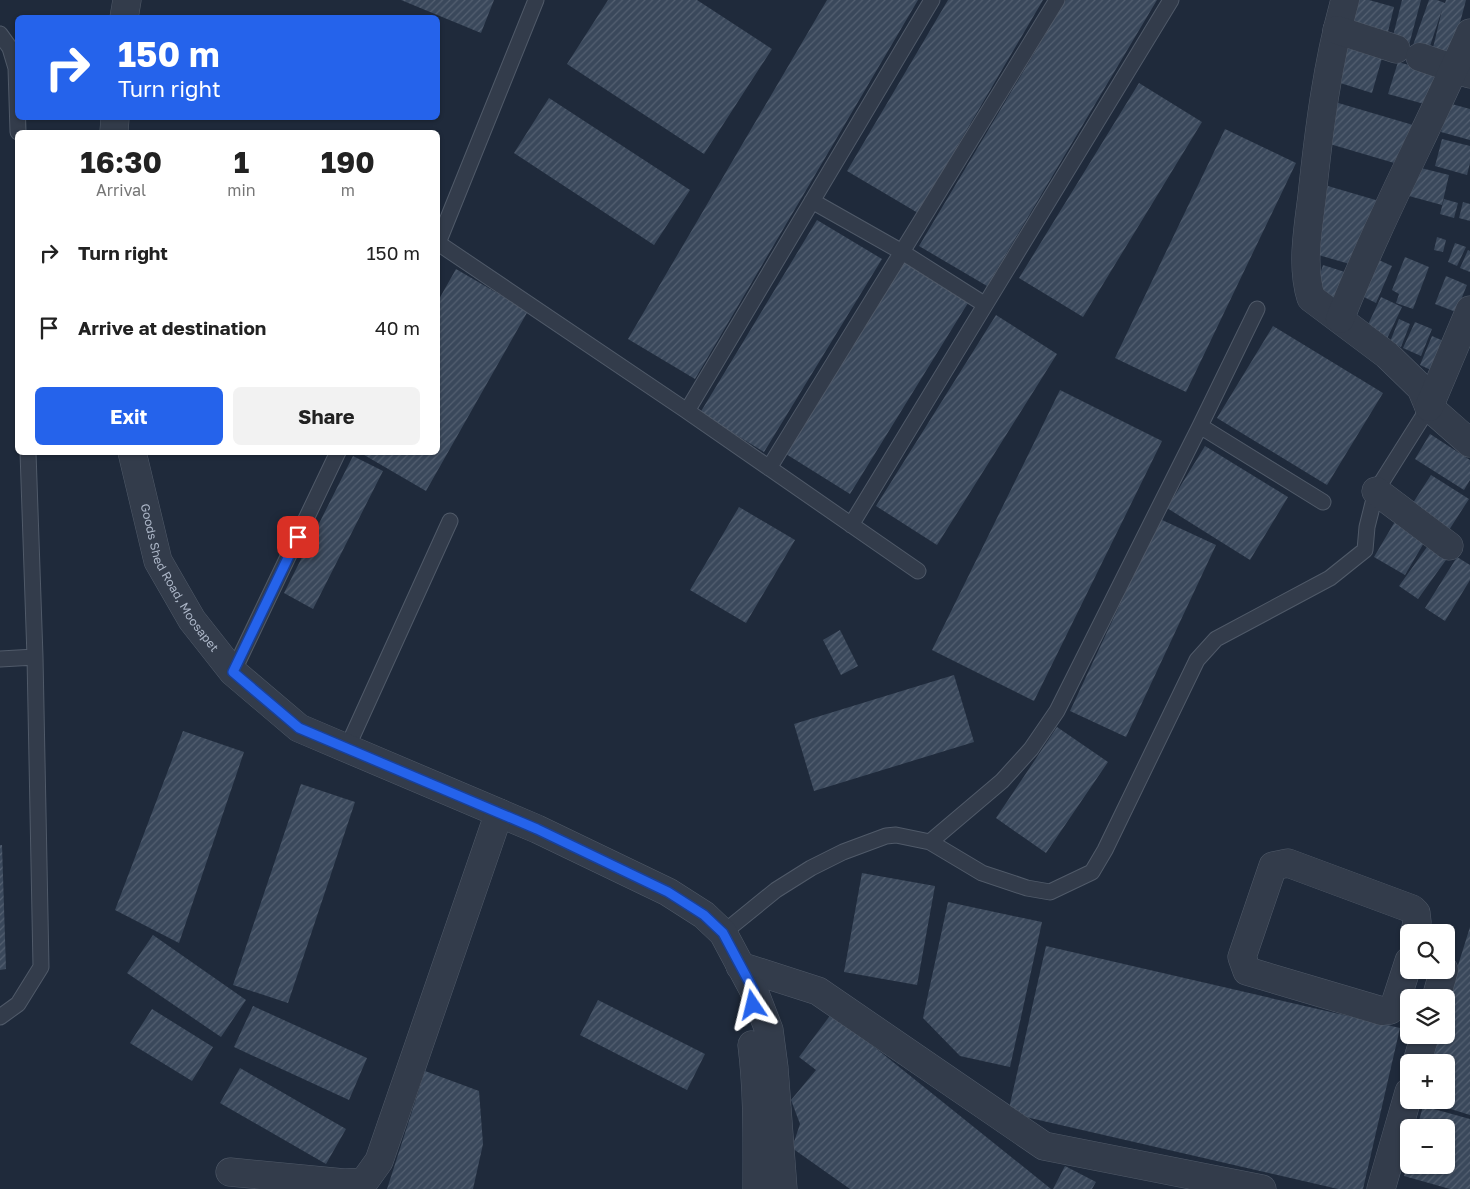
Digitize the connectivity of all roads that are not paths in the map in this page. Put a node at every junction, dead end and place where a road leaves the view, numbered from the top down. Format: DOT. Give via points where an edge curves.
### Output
graph roads {
  1 [pos="127,0"];
  2 [pos="536,0"];
  3 [pos="932,0"];
  4 [pos="1057,0"];
  5 [pos="1171,0"];
  6 [pos="1345,0"];
  7 [pos="124,15"];
  8 [pos="1337,30"];
  9 [pos="1470,33"];
  10 [pos="0,34"];
  11 [pos="15,65"];
  12 [pos="1462,71"];
  13 [pos="812,201"];
  14 [pos="440,238"];
  15 [pos="440,244"];
  16 [pos="902,252"];
  17 [pos="984,304"];
  18 [pos="1257,309"];
  19 [pos="1470,310"];
  20 [pos="1340,319"];
  21 [pos="1429,407"];
  22 [pos="687,411"];
  23 [pos="1200,426"];
  24 [pos="1470,443"];
  25 [pos="28,455"];
  26 [pos="133,455"];
  27 [pos="337,455"];
  28 [pos="769,468"];
  29 [pos="1376,491"];
  30 [pos="1323,502"];
  31 [pos="450,521"];
  32 [pos="851,525"];
  33 [pos="1449,546"];
  34 [pos="918,571"];
  35 [pos="35,657"];
  36 [pos="0,659"];
  37 [pos="233,672"];
  38 [pos="347,748"];
  39 [pos="499,813"];
  40 [pos="930,842"];
  41 [pos="1417,924"];
  42 [pos="723,933"];
  43 [pos="740,966"];
  44 [pos="1405,979"];
  45 [pos="754,991"];
  46 [pos="0,1017"];
  47 [pos="1404,1109"];
  48 [pos="230,1172"];
  49 [pos="757,1186"];
  50 [pos="786,1187"];
  51 [pos="1262,1189"];
  52 [pos="1381,1189"];
  1 -- 7 [label="street"];
  2 -- 14 [label="lane"];
  3 -- 13 [label="lane"];
  4 -- 16 [label="lane"];
  5 -- 17 [label="lane"];
  6 -- 8 [label="street"];
  8 -- 12 [label="street"];
  8 -- 20 [label="street" via="1318,139 1306,250 1307,284 1311,298"];
  9 -- 12 [label="street"];
  10 -- 11 [label="lane" via="10,48"];
  12 -- 20 [label="street" via="1395,192"];
  13 -- 16 [label="lane"];
  13 -- 22 [label="lane"];
  15 -- 22 [label="lane"];
  16 -- 17 [label="lane"];
  16 -- 28 [label="lane"];
  17 -- 32 [label="lane"];
  18 -- 23 [label="lane"];
  19 -- 21 [label="street"];
  20 -- 21 [label="street" via="1387,355 1421,388"];
  21 -- 24 [label="street"];
  21 -- 29 [label="lane"];
  22 -- 28 [label="lane"];
  23 -- 30 [label="lane"];
  23 -- 40 [label="lane" via="1057,710 1031,749 1002,782"];
  25 -- 35 [label="lane"];
  26 -- 37 [label="street, Goods Shed Road, Moosapet" via="158,561 192,620"];
  27 -- 37 [label="lane"];
  28 -- 32 [label="lane"];
  29 -- 33 [label="street"];
  29 -- 40 [label="lane" via="1365,550 1330,578 1216,639 1197,660 1106,850 1092,872 1050,892 1027,888 982,873"];
  31 -- 38 [label="lane"];
  32 -- 34 [label="lane"];
  35 -- 36 [label="lane"];
  35 -- 46 [label="lane" via="41,967 18,1004"];
  37 -- 38 [label="street, Goods Shed Road, Moosapet" via="299,728"];
  38 -- 39 [label="street, Goods Shed Road, Moosapet"];
  39 -- 42 [label="street, Goods Shed Road, Moosapet" via="668,892 704,915"];
  39 -- 48 [label="street" via="379,1161 364,1182"];
  40 -- 42 [label="lane" via="886,836 843,852 776,890"];
  41 -- 44 [label="street" via="1416,913 1412,910 1288,863 1280,864 1273,866 1242,957 1247,971 1382,1011 1390,1010 1395,1004"];
  42 -- 43 [label="street, Goods Shed Road, Moosapet"];
  43 -- 45 [label="street, Goods Shed Road, Moosapet"];
  43 -- 51 [label="street" via="818,991 1044,1146"];
  45 -- 49 [label="street" via="751,1033 756,1080"];
  45 -- 50 [label="street, Goods Shed Road, Moosapet" via="769,1030"];
  47 -- 52 [label="street"];
  49 -- 50 [label="street"];
}
